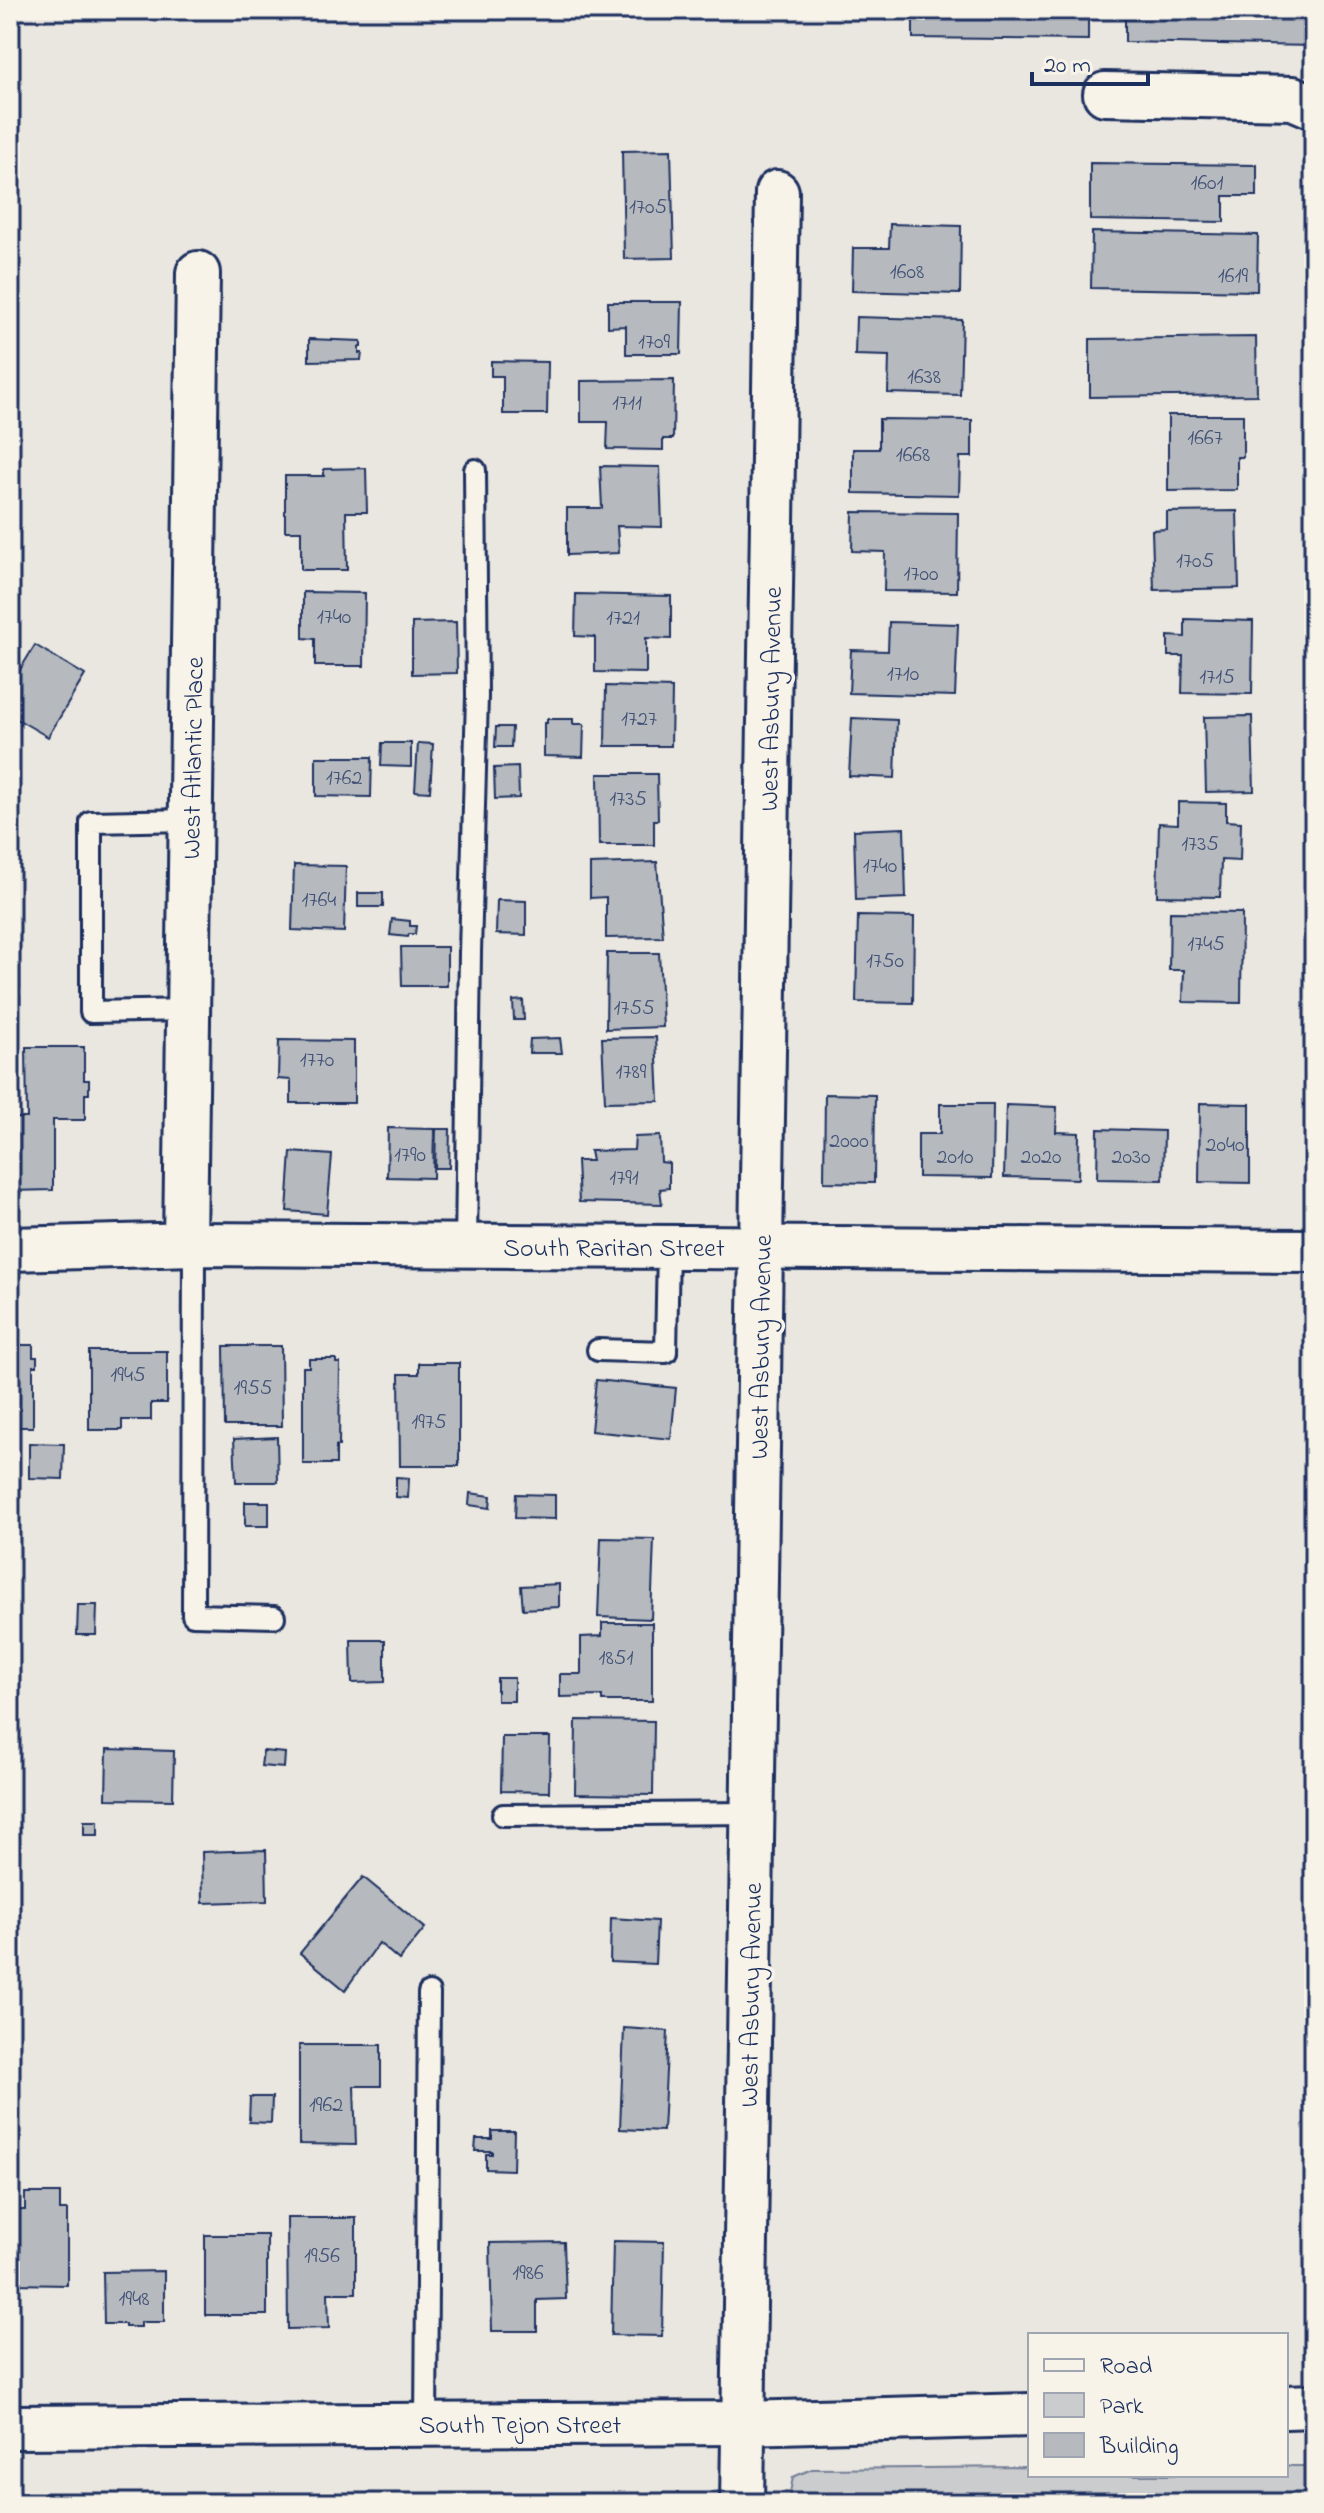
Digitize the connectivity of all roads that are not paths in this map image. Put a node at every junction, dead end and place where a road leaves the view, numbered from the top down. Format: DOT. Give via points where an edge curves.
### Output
graph roads {
  1 [pos="1105,94"];
  2 [pos="1314,107"];
  3 [pos="777,192"];
  4 [pos="198,273"];
  5 [pos="475,470"];
  6 [pos="191,820"];
  7 [pos="189,1010"];
  8 [pos="190,1244"];
  9 [pos="466,1246"];
  10 [pos="668,1247"];
  11 [pos="762,1248"];
  12 [pos="10,1249"];
  13 [pos="1314,1251"];
  14 [pos="598,1350"];
  15 [pos="274,1617"];
  16 [pos="753,1813"];
  17 [pos="503,1815"];
  18 [pos="429,1993"];
  19 [pos="1314,2406"];
  20 [pos="1288,2407"];
  21 [pos="1028,2415"];
  22 [pos="744,2423"];
  23 [pos="426,2425"];
  24 [pos="10,2427"];
  25 [pos="742,2503"];
  1 -- 2 [label="street" via="1293,98"];
  3 -- 11 [label="street, West Asbury Avenue"];
  4 -- 6 [label="street, West Atlantic Place"];
  5 -- 9 [label="lane" via="477,696"];
  6 -- 7 [label="street, West Atlantic Place"];
  6 -- 7 [label="lane" via="91,822 91,1012"];
  7 -- 8 [label="street, West Atlantic Place"];
  8 -- 9 [label="street, South Raritan Street"];
  8 -- 12 [label="street, South Raritan Street"];
  8 -- 15 [label="lane" via="193,1615"];
  9 -- 10 [label="street, South Raritan Street"];
  10 -- 11 [label="street, South Raritan Street"];
  10 -- 14 [label="lane" via="666,1352"];
  11 -- 13 [label="street, South Raritan Street"];
  11 -- 16 [label="street, West Asbury Avenue"];
  16 -- 17 [label="lane"];
  16 -- 22 [label="street, West Asbury Avenue"];
  18 -- 23 [label="lane"];
  19 -- 20 [label="street"];
  21 -- 22 [label="street, South Tejon Street"];
  22 -- 23 [label="street, South Tejon Street"];
  22 -- 25 [label="street, West Asbury Avenue"];
  23 -- 24 [label="street, South Tejon Street"];
}
